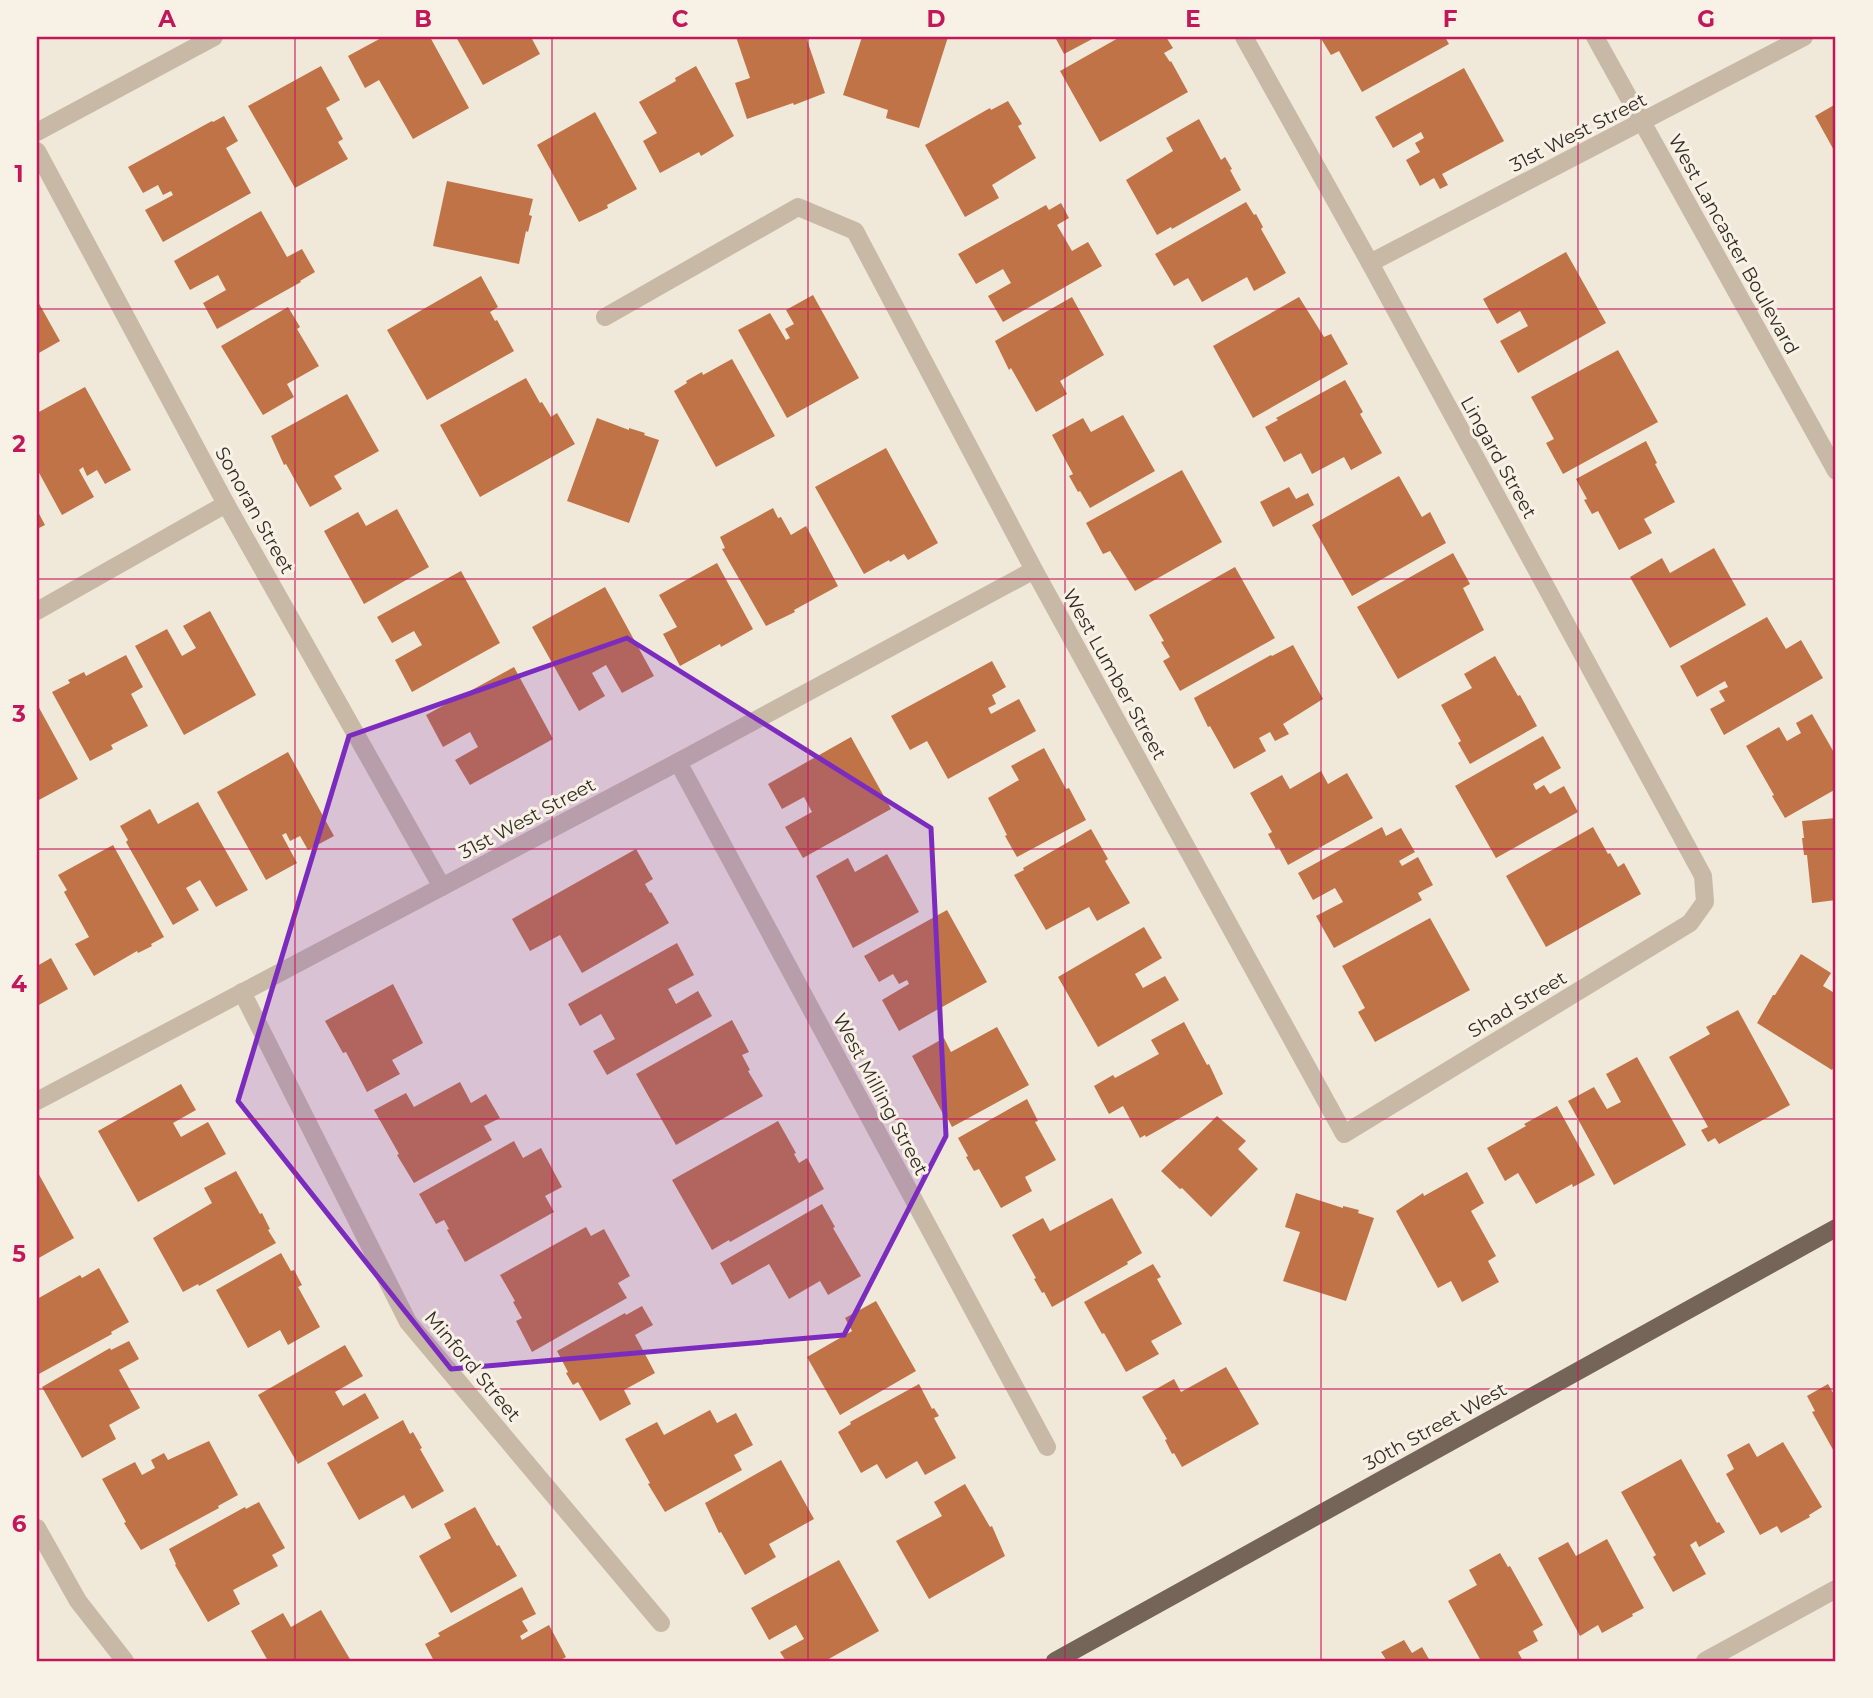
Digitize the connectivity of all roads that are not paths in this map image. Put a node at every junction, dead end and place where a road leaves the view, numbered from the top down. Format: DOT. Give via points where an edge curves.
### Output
graph roads {
  1 [pos="214,37"];
  2 [pos="1244,37"];
  3 [pos="1595,37"];
  4 [pos="1804,37"];
  5 [pos="1643,122"];
  6 [pos="37,132"];
  7 [pos="37,151"];
  8 [pos="1370,263"];
  9 [pos="605,317"];
  10 [pos="1836,471"];
  11 [pos="226,504"];
  12 [pos="1034,570"];
  13 [pos="37,611"];
  14 [pos="678,762"];
  15 [pos="442,887"];
  16 [pos="1705,902"];
  17 [pos="242,992"];
  18 [pos="37,1101"];
  19 [pos="1344,1134"];
  20 [pos="1836,1228"];
  21 [pos="1047,1447"];
  22 [pos="37,1528"];
  23 [pos="1836,1589"];
  24 [pos="661,1623"];
  25 [pos="125,1661"];
  26 [pos="1055,1661"];
  27 [pos="1705,1661"];
  1 -- 6 [label="street"];
  2 -- 8 [label="street, Lingard Street"];
  3 -- 5 [label="street, West Lancaster Boulevard"];
  4 -- 5 [label="street, 31st West Street"];
  5 -- 8 [label="street, 31st West Street"];
  5 -- 10 [label="street, West Lancaster Boulevard"];
  7 -- 11 [label="street, Sonoran Street"];
  8 -- 16 [label="street, Lingard Street" via="1703,876"];
  9 -- 12 [label="street, West Lumber Street" via="799,207 855,231"];
  11 -- 13 [label="street"];
  11 -- 15 [label="street, Sonoran Street"];
  12 -- 14 [label="street, 31st West Street"];
  12 -- 19 [label="street, West Lumber Street"];
  14 -- 15 [label="street, 31st West Street"];
  14 -- 21 [label="street, West Milling Street"];
  15 -- 17 [label="street, 31st West Street"];
  16 -- 19 [label="street, Shad Street" via="1690,923"];
  17 -- 18 [label="street, 31st West Street"];
  17 -- 24 [label="street, Minford Street" via="408,1322"];
  20 -- 26 [label="main road, 30th Street West"];
  22 -- 25 [label="street" via="78,1601"];
  23 -- 27 [label="street"];
}
